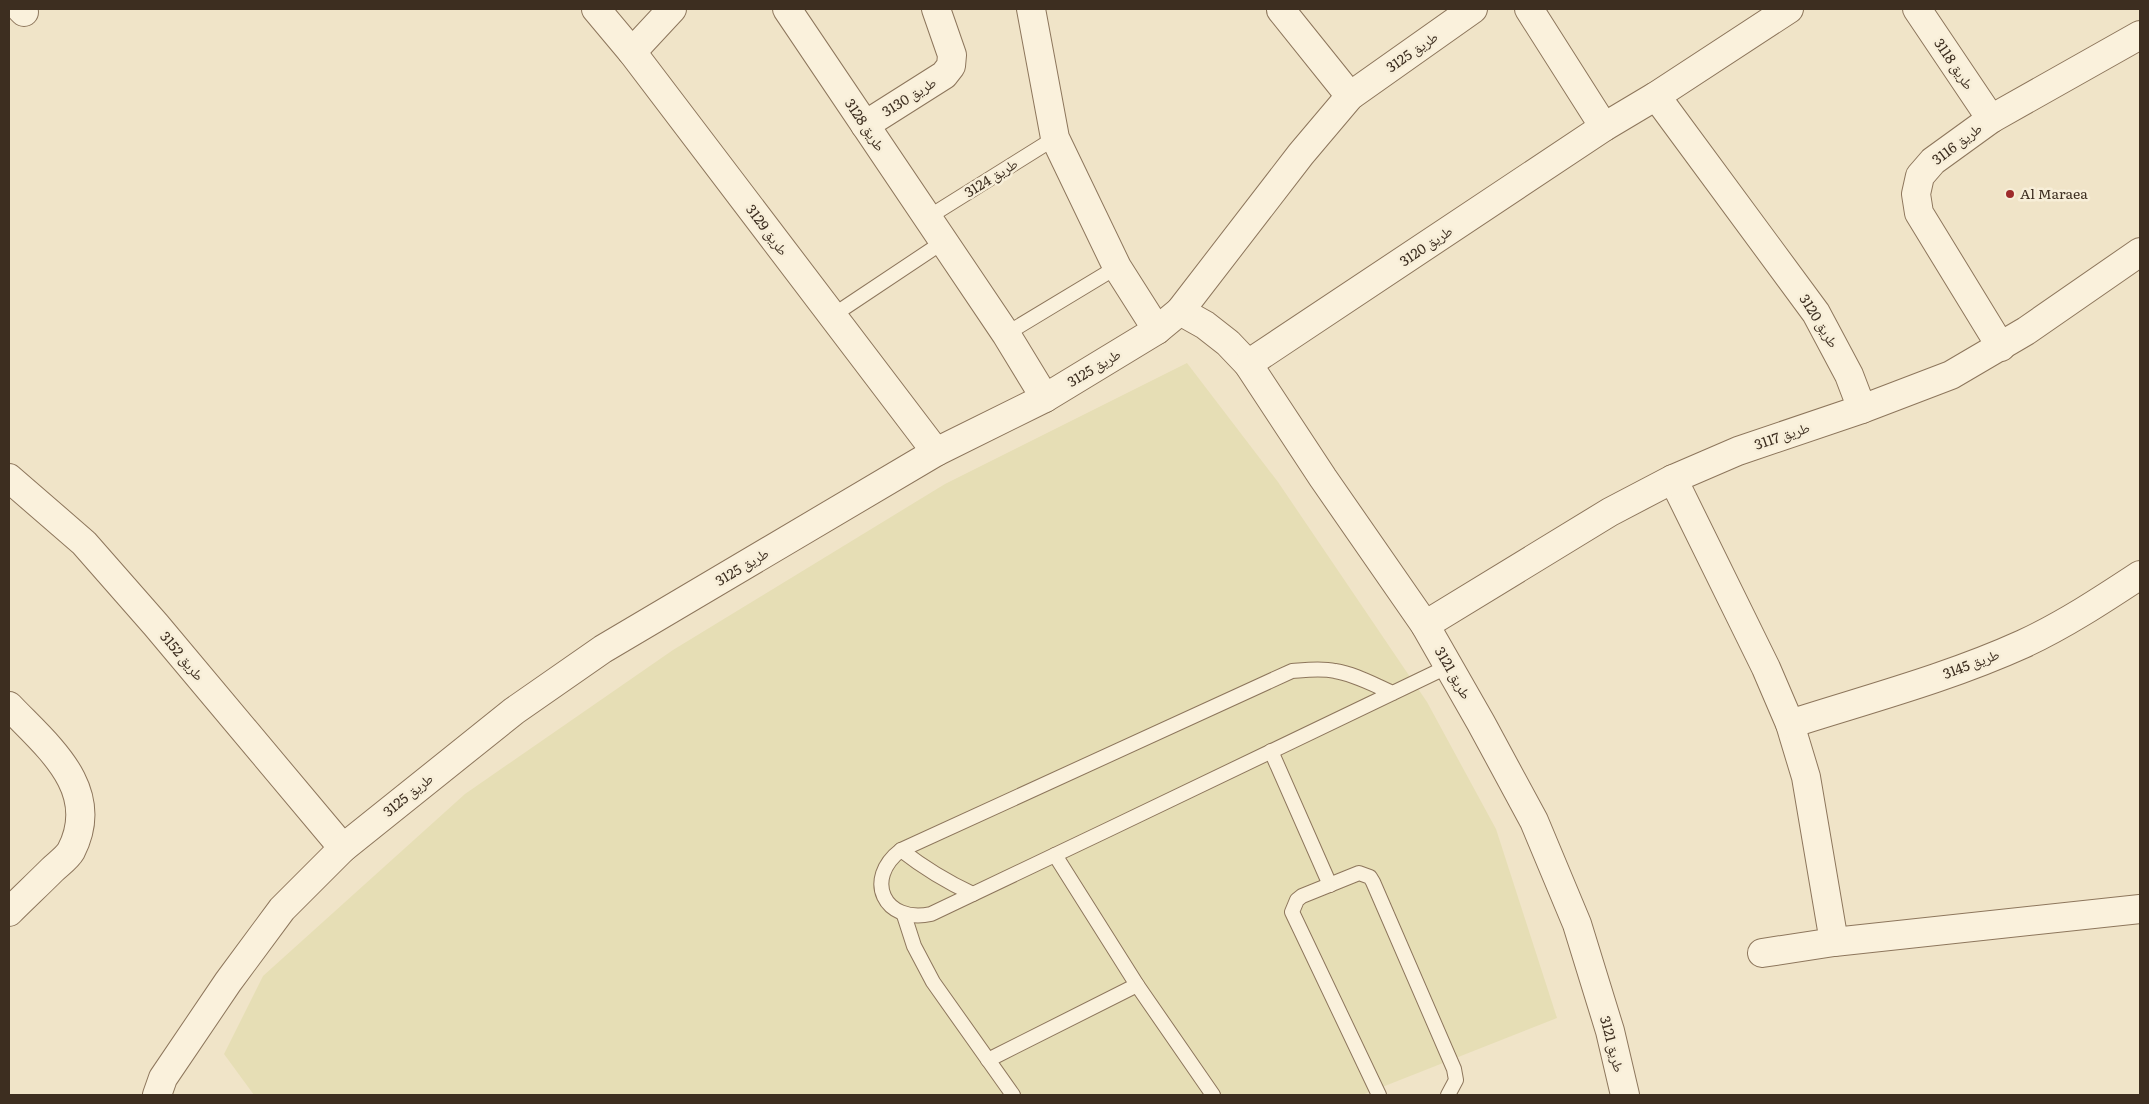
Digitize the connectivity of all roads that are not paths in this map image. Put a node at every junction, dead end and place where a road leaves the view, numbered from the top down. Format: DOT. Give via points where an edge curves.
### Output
graph roads {
  1 [pos="596,9"];
  2 [pos="672,9"];
  3 [pos="787,9"];
  4 [pos="936,9"];
  5 [pos="1031,9"];
  6 [pos="1473,9"];
  7 [pos="1529,9"];
  8 [pos="1789,9"];
  9 [pos="1917,9"];
  10 [pos="1281,10"];
  11 [pos="2140,35"];
  12 [pos="632,52"];
  13 [pos="1350,96"];
  14 [pos="1656,96"];
  15 [pos="1991,119"];
  16 [pos="865,125"];
  17 [pos="1604,127"];
  18 [pos="1055,138"];
  19 [pos="926,218"];
  20 [pos="943,242"];
  21 [pos="2140,252"];
  22 [pos="1118,267"];
  23 [pos="1180,311"];
  24 [pos="832,316"];
  25 [pos="1157,330"];
  26 [pos="1006,334"];
  27 [pos="2001,347"];
  28 [pos="1248,364"];
  29 [pos="1045,398"];
  30 [pos="1862,409"];
  31 [pos="936,452"];
  32 [pos="9,478"];
  33 [pos="1673,479"];
  34 [pos="2140,575"];
  35 [pos="1425,625"];
  36 [pos="1449,666"];
  37 [pos="1393,693"];
  38 [pos="9,706"];
  39 [pos="1790,724"];
  40 [pos="1271,752"];
  41 [pos="343,848"];
  42 [pos="901,850"];
  43 [pos="1054,856"];
  44 [pos="1330,885"];
  45 [pos="973,894"];
  46 [pos="2140,910"];
  47 [pos="9,912"];
  48 [pos="904,915"];
  49 [pos="1834,942"];
  50 [pos="1762,953"];
  51 [pos="1138,985"];
  52 [pos="988,1060"];
  53 [pos="160,1087"];
  54 [pos="142,1095"];
  55 [pos="1013,1095"];
  56 [pos="1213,1095"];
  57 [pos="1379,1095"];
  58 [pos="1448,1095"];
  59 [pos="1625,1095"];
  1 -- 12 [label="street, طريق 3129"];
  2 -- 12 [label="street"];
  3 -- 16 [label="street, طريق 3128"];
  4 -- 16 [label="street, طريق 3130" via="952,55 951,66 944,75"];
  5 -- 18 [label="street"];
  6 -- 13 [label="street, طريق 3125"];
  7 -- 17 [label="street"];
  8 -- 14 [label="street, طريق 3120"];
  9 -- 15 [label="street, طريق 3118"];
  10 -- 13 [label="street"];
  11 -- 15 [label="street, طريق 3116"];
  12 -- 24 [label="street, طريق 3129"];
  13 -- 23 [label="street, طريق 3125"];
  14 -- 17 [label="street, طريق 3120"];
  14 -- 30 [label="street, طريق 3120" via="1816,313 1849,375"];
  15 -- 27 [label="street, طريق 3116" via="1932,161 1920,176 1916,194 1919,212"];
  16 -- 19 [label="street, طريق 3128"];
  17 -- 28 [label="street, طريق 3120"];
  18 -- 19 [label="lane, طريق 3124"];
  18 -- 22 [label="street"];
  19 -- 20 [label="street, طريق 3128"];
  20 -- 24 [label="lane"];
  20 -- 26 [label="street, طريق 3128"];
  21 -- 27 [label="street, طريق 3117"];
  22 -- 25 [label="street"];
  22 -- 26 [label="lane"];
  23 -- 25 [label="street, طريق 3125"];
  23 -- 28 [label="street, طريق 3121" via="1205,325"];
  24 -- 31 [label="street, طريق 3129"];
  25 -- 29 [label="street, طريق 3125"];
  26 -- 29 [label="street, طريق 3128"];
  27 -- 30 [label="street, طريق 3117" via="1951,375"];
  28 -- 35 [label="street, طريق 3121"];
  29 -- 31 [label="street, طريق 3125"];
  30 -- 33 [label="street, طريق 3117" via="1738,451"];
  31 -- 41 [label="street, طريق 3125" via="603,649 514,711"];
  32 -- 41 [label="street, طريق 3152" via="84,544"];
  33 -- 35 [label="street, طريق 3117" via="1610,512"];
  33 -- 39 [label="street"];
  34 -- 39 [label="street, طريق 3145" via="2024,643 1971,665"];
  35 -- 36 [label="street, طريق 3121"];
  36 -- 37 [label="lane"];
  36 -- 59 [label="street, طريق 3121" via="1534,821 1577,924 1610,1031"];
  37 -- 40 [label="lane"];
  37 -- 42 [label="lane" via="1335,671 1292,671"];
  38 -- 47 [label="street" via="62,761 74,782 80,805 78,829 70,852"];
  39 -- 49 [label="street" via="1806,777"];
  40 -- 43 [label="lane"];
  40 -- 44 [label="lane"];
  41 -- 53 [label="street, طريق 3125" via="282,909 228,982"];
  42 -- 45 [label="lane" via="948,882"];
  42 -- 48 [label="lane" via="890,858 883,870 881,884 884,897 892,908"];
  43 -- 45 [label="lane"];
  43 -- 51 [label="lane"];
  44 -- 57 [label="lane" via="1302,896 1292,912"];
  44 -- 58 [label="lane" via="1360,874 1370,877 1373,882 1454,1069 1456,1080"];
  45 -- 48 [label="lane" via="931,914 918,917"];
  46 -- 49 [label="street"];
  48 -- 52 [label="lane" via="914,946 933,982"];
  49 -- 50 [label="street"];
  51 -- 52 [label="lane"];
  51 -- 56 [label="lane"];
  52 -- 55 [label="lane"];
  53 -- 54 [label="street, طريق 3125"];
}
